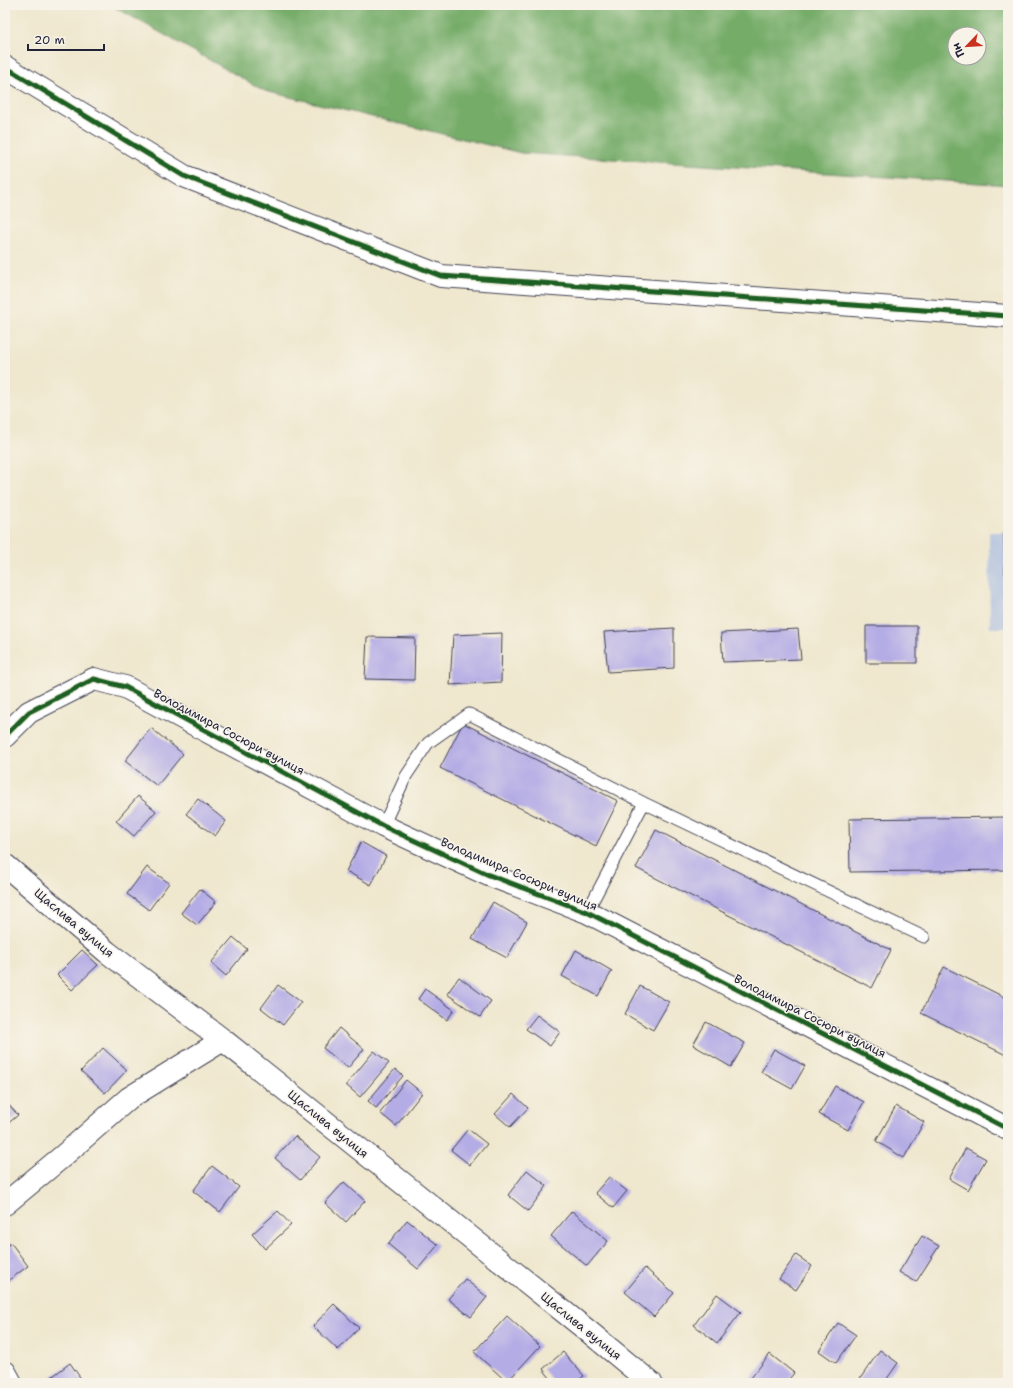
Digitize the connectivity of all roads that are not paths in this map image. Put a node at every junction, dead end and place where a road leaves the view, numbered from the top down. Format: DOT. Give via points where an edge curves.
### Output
graph roads {
  1 [pos="5,68"];
  2 [pos="1008,316"];
  3 [pos="5,736"];
  4 [pos="644,803"];
  5 [pos="383,826"];
  6 [pos="5,865"];
  7 [pos="587,912"];
  8 [pos="924,937"];
  9 [pos="223,1040"];
  10 [pos="1008,1129"];
  11 [pos="5,1204"];
  12 [pos="5,1372"];
  13 [pos="12,1383"];
  14 [pos="651,1383"];
  1 -- 2 [label="street" via="184,176 441,276"];
  3 -- 5 [label="street, Володимира Сосюри вулиця" via="29,712 94,679 125,687"];
  4 -- 5 [label="lane" via="469,714 428,743 406,776"];
  4 -- 7 [label="lane"];
  4 -- 8 [label="lane"];
  5 -- 7 [label="street, Володимира Сосюри вулиця" via="489,875"];
  6 -- 9 [label="street, Щаслива вулиця" via="107,952"];
  7 -- 10 [label="street, Володимира Сосюри вулиця"];
  9 -- 11 [label="street" via="129,1098"];
  9 -- 14 [label="street, Щаслива вулиця"];
  12 -- 13 [label="street"];
}
